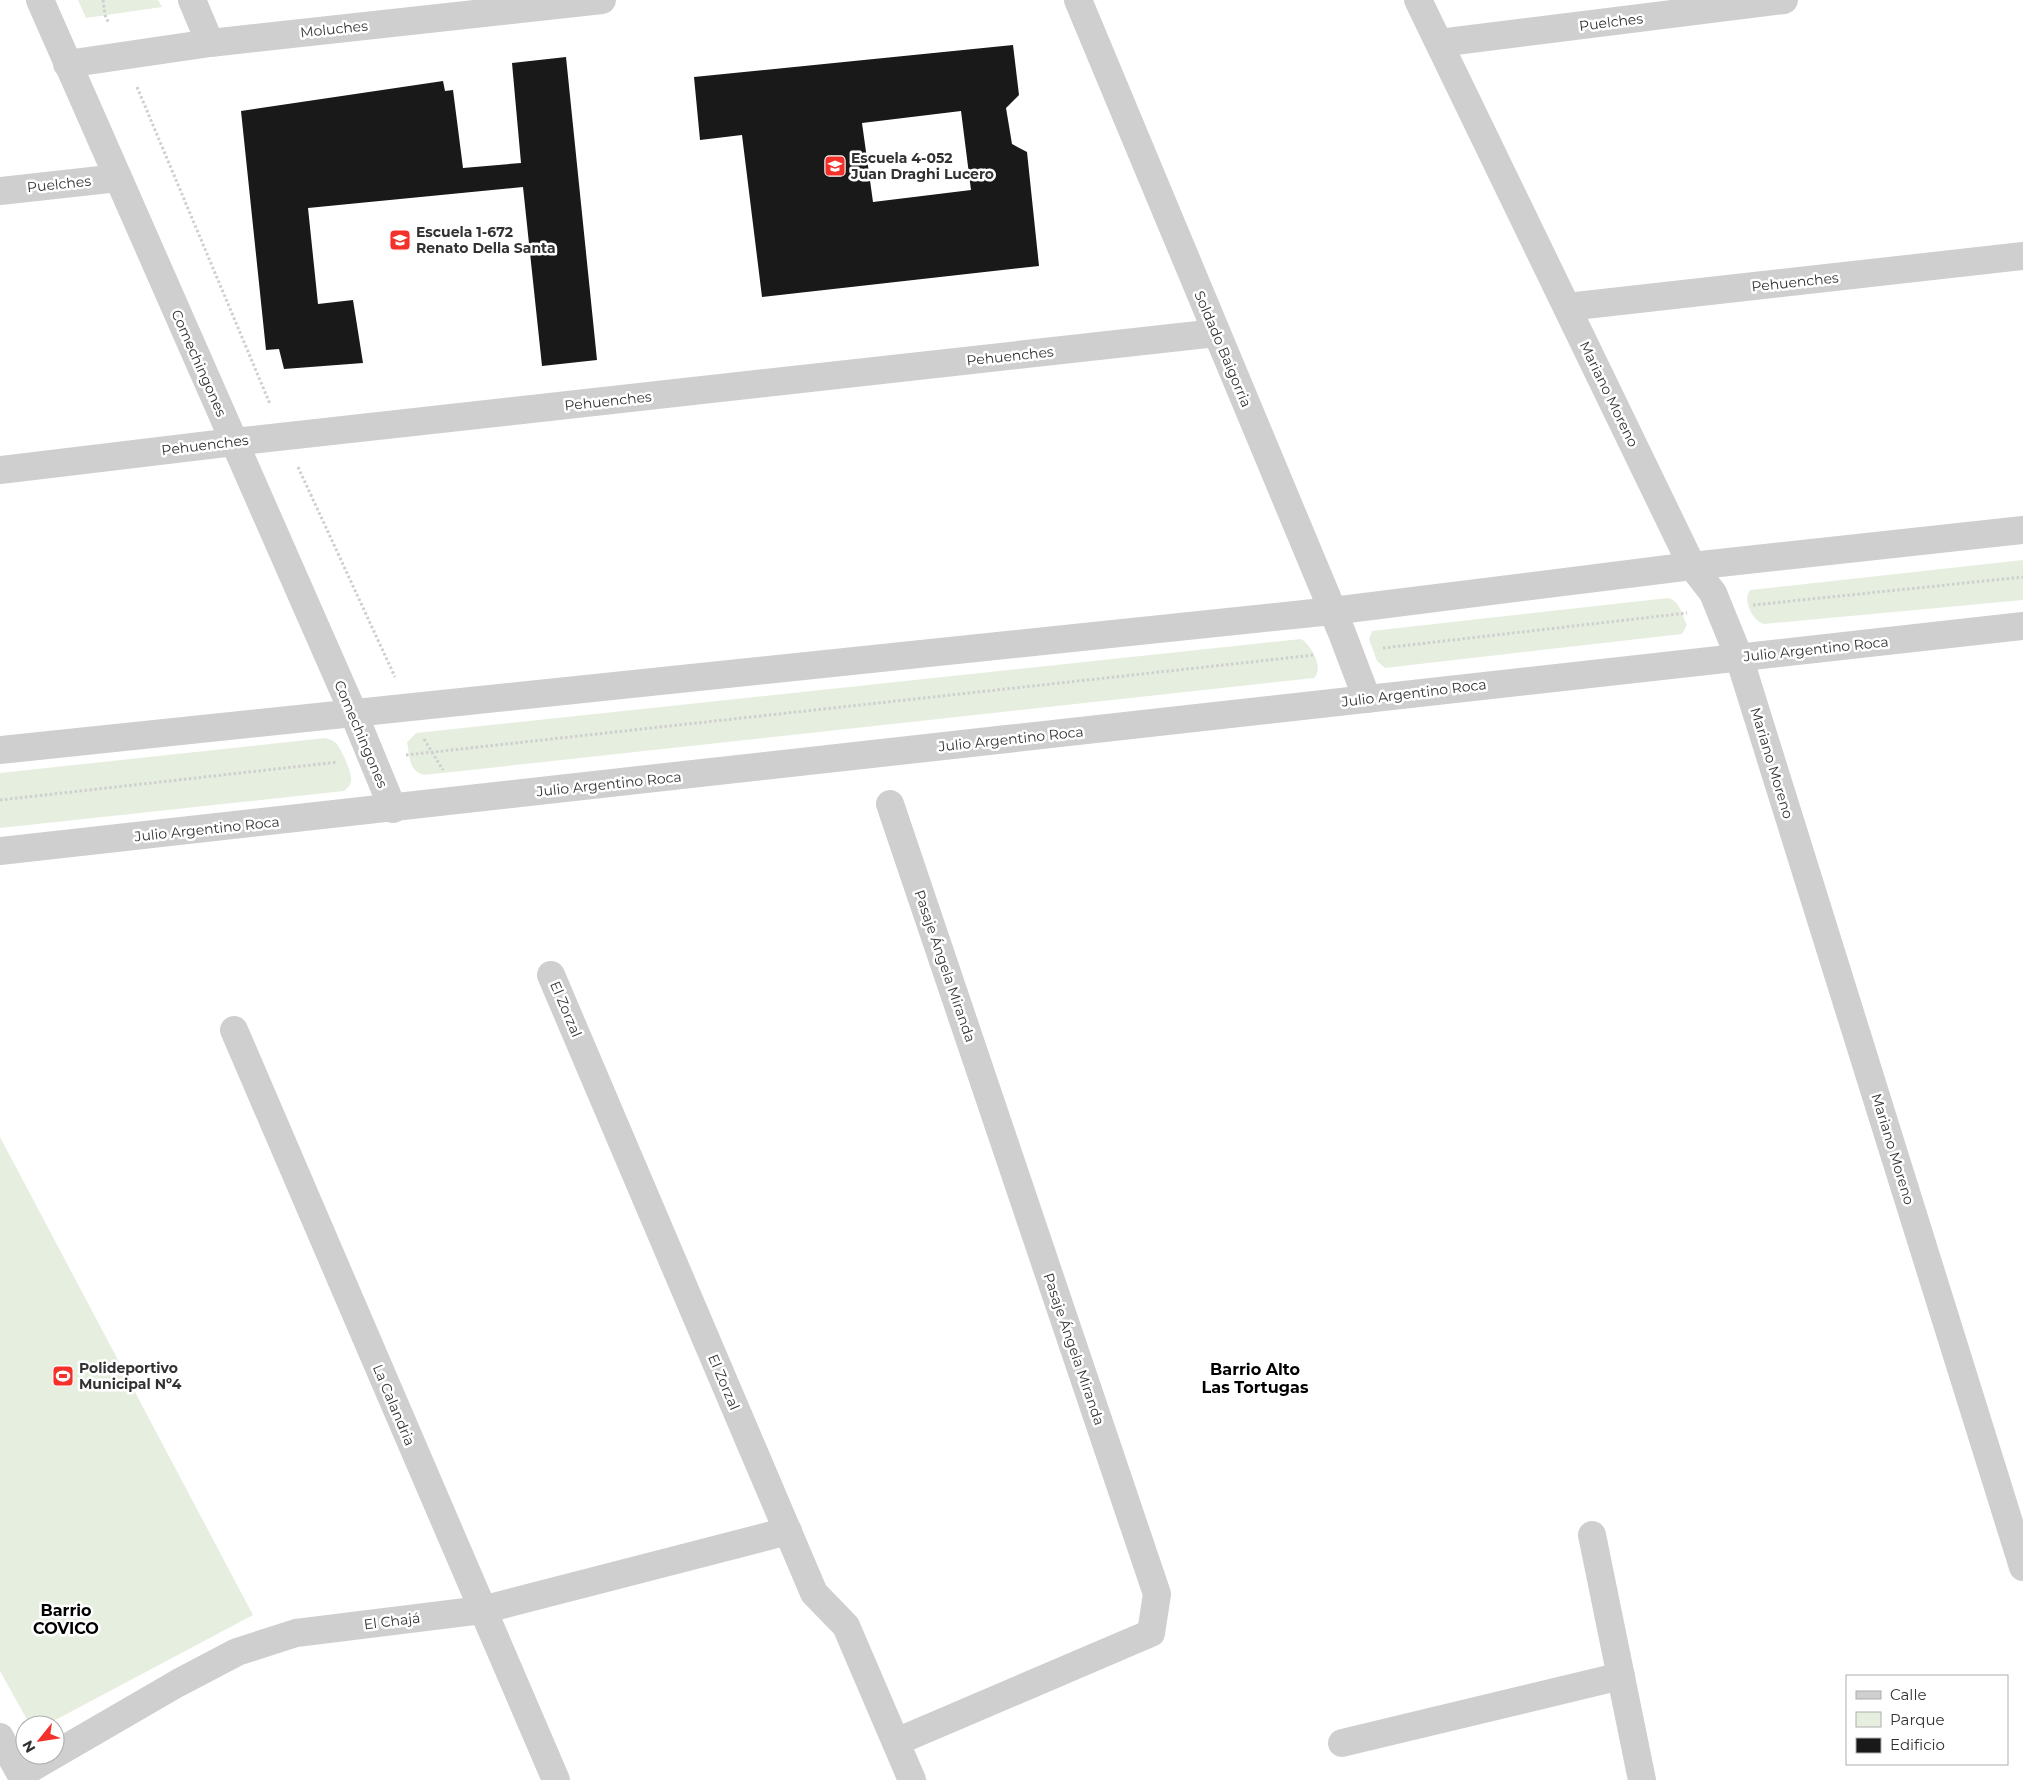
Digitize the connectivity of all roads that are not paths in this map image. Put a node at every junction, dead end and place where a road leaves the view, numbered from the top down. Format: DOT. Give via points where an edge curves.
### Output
graph roads {
  1 [pos="40,0"];
  2 [pos="192,0"];
  3 [pos="602,0"];
  4 [pos="1078,0"];
  5 [pos="1418,0"];
  6 [pos="1784,0"];
  7 [pos="494,6"];
  8 [pos="210,43"];
  9 [pos="1438,43"];
  10 [pos="67,64"];
  11 [pos="118,178"];
  12 [pos="0,191"];
  13 [pos="2023,256"];
  14 [pos="1567,307"];
  15 [pos="1216,333"];
  16 [pos="234,442"];
  17 [pos="0,470"];
  18 [pos="2023,530"];
  19 [pos="1692,566"];
  20 [pos="1332,611"];
  21 [pos="2023,626"];
  22 [pos="1739,657"];
  23 [pos="1367,699"];
  24 [pos="353,712"];
  25 [pos="0,750"];
  26 [pos="890,804"];
  27 [pos="393,809"];
  28 [pos="0,851"];
  29 [pos="551,975"];
  30 [pos="234,1030"];
  31 [pos="788,1531"];
  32 [pos="1592,1535"];
  33 [pos="2023,1567"];
  34 [pos="482,1610"];
  35 [pos="1621,1676"];
  36 [pos="0,1736"];
  37 [pos="896,1742"];
  38 [pos="1342,1743"];
  39 [pos="23,1777"];
  40 [pos="556,1780"];
  41 [pos="912,1780"];
  42 [pos="1642,1780"];
  1 -- 10 [label="street, Comechingones"];
  2 -- 8 [label="street"];
  3 -- 7 [label="street, Moluches"];
  4 -- 15 [label="street, Soldado Baigorria"];
  5 -- 9 [label="street, Mariano Moreno"];
  6 -- 9 [label="street, Puelches"];
  7 -- 8 [label="street, Moluches"];
  8 -- 10 [label="street, Moluches"];
  9 -- 14 [label="street, Mariano Moreno"];
  10 -- 11 [label="street, Comechingones"];
  11 -- 12 [label="street, Puelches"];
  11 -- 16 [label="street, Comechingones"];
  13 -- 14 [label="street, Pehuenches"];
  14 -- 19 [label="street, Mariano Moreno"];
  15 -- 16 [label="street, Pehuenches"];
  15 -- 20 [label="street, Soldado Baigorria"];
  16 -- 17 [label="street, Pehuenches"];
  16 -- 24 [label="street, Comechingones"];
  18 -- 19 [label="street"];
  19 -- 20 [label="street"];
  19 -- 22 [label="street, Mariano Moreno" via="1712,593"];
  20 -- 23 [label="street, Soldado Baigorria"];
  20 -- 24 [label="street"];
  21 -- 22 [label="street, Julio Argentino Roca"];
  22 -- 23 [label="street, Julio Argentino Roca"];
  22 -- 33 [label="street, Mariano Moreno"];
  23 -- 27 [label="street, Julio Argentino Roca"];
  24 -- 25 [label="street"];
  24 -- 27 [label="street, Comechingones"];
  26 -- 37 [label="street, Pasaje Ángela Miranda" via="1157,1594 1151,1633"];
  27 -- 28 [label="street, Julio Argentino Roca"];
  29 -- 31 [label="street, El Zorzal"];
  30 -- 34 [label="street, La Calandria"];
  31 -- 34 [label="street, El Chajá"];
  31 -- 37 [label="street, El Zorzal" via="814,1594 846,1626"];
  32 -- 35 [label="street"];
  34 -- 39 [label="street, El Chajá" via="296,1633 237,1652"];
  34 -- 40 [label="street, La Calandria"];
  35 -- 38 [label="street"];
  35 -- 42 [label="street"];
  36 -- 39 [label="street"];
  37 -- 41 [label="street, El Zorzal"];
}
